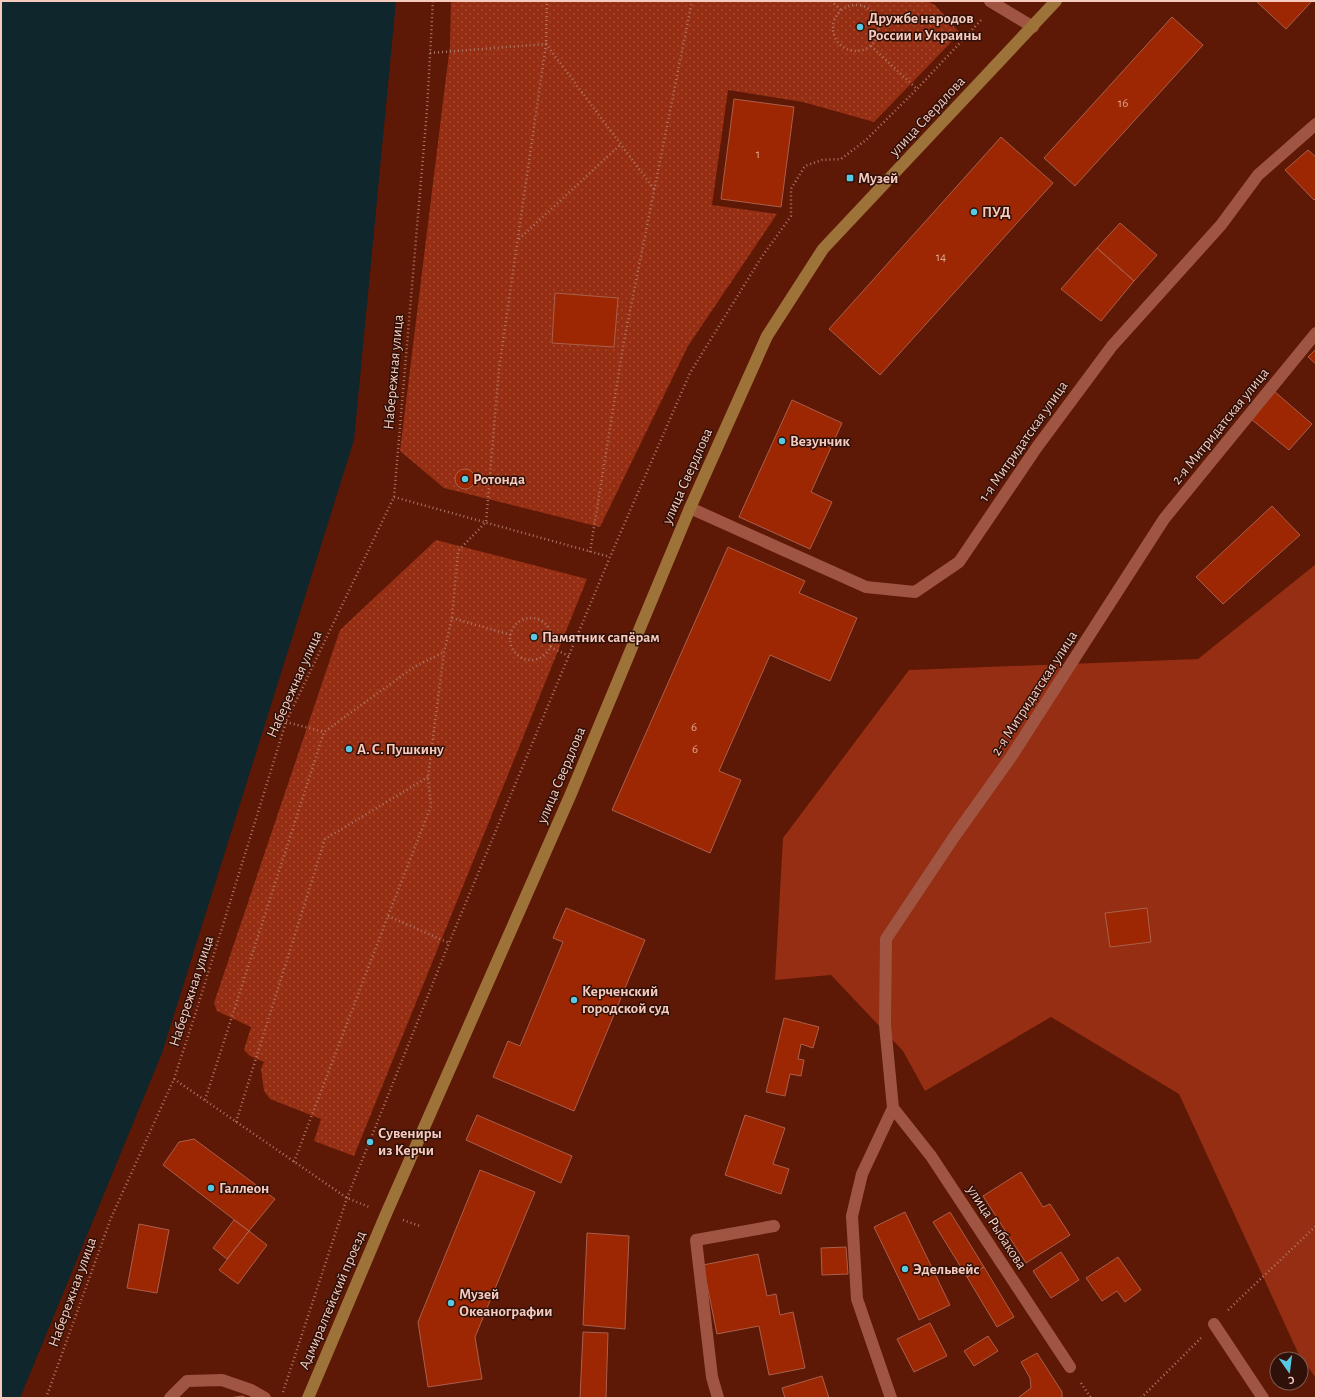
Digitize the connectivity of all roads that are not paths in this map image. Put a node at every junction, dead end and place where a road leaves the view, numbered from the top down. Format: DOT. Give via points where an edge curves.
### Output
graph roads {
  1 [pos="1056,1"];
  2 [pos="993,3"];
  3 [pos="1033,27"];
  4 [pos="1316,124"];
  5 [pos="1316,333"];
  6 [pos="690,508"];
  7 [pos="893,1108"];
  8 [pos="386,1214"];
  9 [pos="774,1226"];
  10 [pos="1214,1324"];
  11 [pos="1070,1367"];
  12 [pos="170,1398"];
  13 [pos="265,1398"];
  14 [pos="308,1398"];
  15 [pos="718,1398"];
  16 [pos="891,1398"];
  17 [pos="1263,1398"];
  1 -- 3 [label="main road, улица Свердлова"];
  2 -- 3 [label="lane"];
  3 -- 6 [label="main road, улица Свердлова" via="823,249 767,336"];
  4 -- 6 [label="lane, 1-я Митридатская улица" via="1258,175 1221,225 1112,346 1037,447 959,562 915,592 866,587"];
  5 -- 7 [label="lane, 2-я Митридатская улица" via="1164,519 1011,757 886,939 884,1025"];
  6 -- 8 [label="main road, улица Свердлова" via="570,796"];
  7 -- 11 [label="lane, улица Рыбакова" via="931,1156"];
  7 -- 16 [label="lane" via="862,1174 852,1216 857,1299"];
  8 -- 14 [label="main road, Адмиралтейский проезд"];
  9 -- 15 [label="lane" via="696,1240 712,1377"];
  10 -- 17 [label="lane"];
  12 -- 13 [label="lane" via="187,1380 222,1380"];
}
